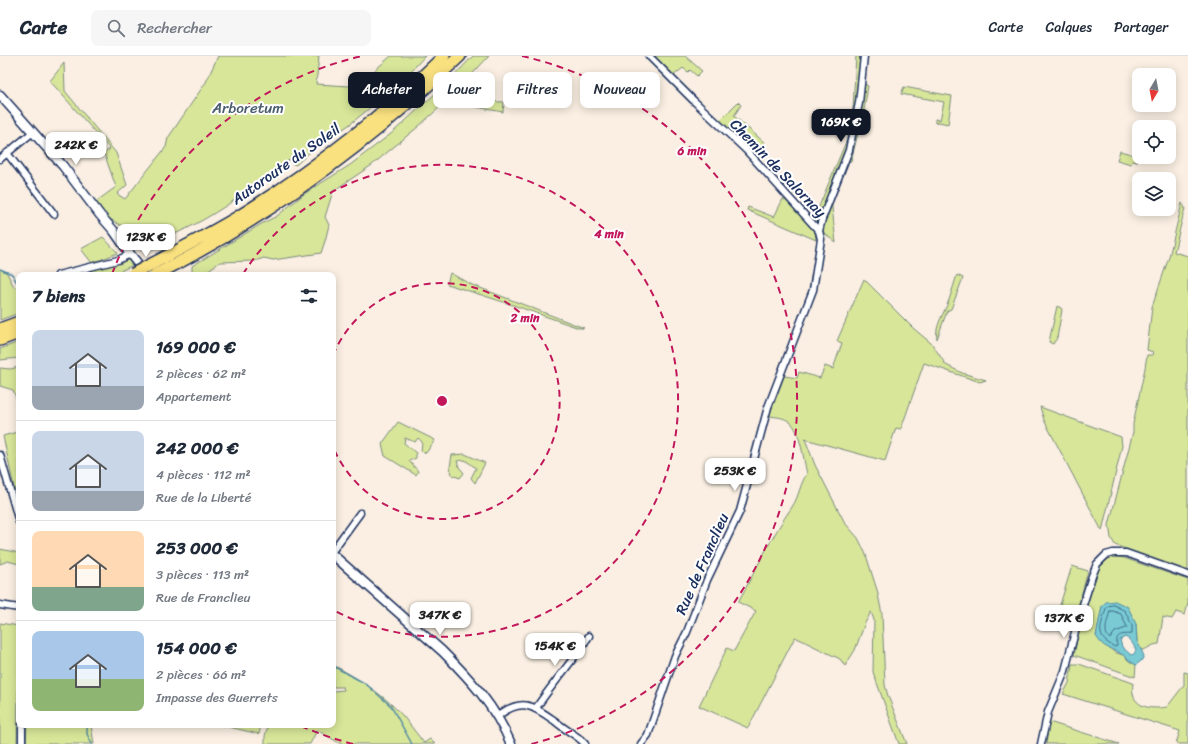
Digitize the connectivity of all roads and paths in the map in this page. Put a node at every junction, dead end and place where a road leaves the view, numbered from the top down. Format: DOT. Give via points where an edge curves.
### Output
graph roads {
  1 [pos="444,56"];
  2 [pos="460,56"];
  3 [pos="649,56"];
  4 [pos="864,56"];
  5 [pos="0,95"];
  6 [pos="33,132"];
  7 [pos="7,153"];
  8 [pos="0,159"];
  9 [pos="54,214"];
  10 [pos="819,231"];
  11 [pos="130,254"];
  12 [pos="70,272"];
  13 [pos="147,272"];
  14 [pos="149,272"];
  15 [pos="151,272"];
  16 [pos="16,323"];
  17 [pos="0,328"];
  18 [pos="16,334"];
  19 [pos="0,340"];
  20 [pos="0,455"];
  21 [pos="16,512"];
  22 [pos="360,513"];
  23 [pos="336,546"];
  24 [pos="336,558"];
  25 [pos="1188,575"];
  26 [pos="0,605"];
  27 [pos="16,608"];
  28 [pos="589,636"];
  29 [pos="536,708"];
  30 [pos="498,716"];
  31 [pos="22,728"];
  32 [pos="22,744"];
  33 [pos="511,744"];
  34 [pos="585,744"];
  35 [pos="641,744"];
  36 [pos="1041,744"];
  1 -- 14 [label="highway, Autoroute du Soleil" via="347,141 238,217 186,246"];
  2 -- 15 [label="highway, Autoroute du Soleil" via="387,122 316,177 242,227 190,257"];
  3 -- 10 [label="street, Chemin de Salornay" via="746,150"];
  4 -- 10 [label="street, Rue de Franclieu" via="859,104 849,150"];
  5 -- 6 [label="street"];
  6 -- 7 [label="street"];
  6 -- 11 [label="street" via="114,230"];
  7 -- 8 [label="street"];
  7 -- 9 [label="street"];
  10 -- 35 [label="street, Rue de Franclieu" via="821,239 813,290 768,407 740,511 707,580 675,656 648,735"];
  11 -- 12 [label="street" via="118,260"];
  11 -- 13 [label="street"];
  16 -- 17 [label="highway"];
  18 -- 19 [label="highway"];
  20 -- 21 [label="street"];
  22 -- 23 [label="street"];
  24 -- 30 [label="street" via="442,651 480,690"];
  25 -- 36 [label="street" via="1126,553 1106,555 1097,564 1077,624 1065,672 1048,712"];
  26 -- 27 [label="street"];
  28 -- 29 [label="street"];
  29 -- 30 [label="street" via="528,704 518,705"];
  29 -- 34 [label="street"];
  30 -- 33 [label="street"];
  31 -- 32 [label="street"];
}
